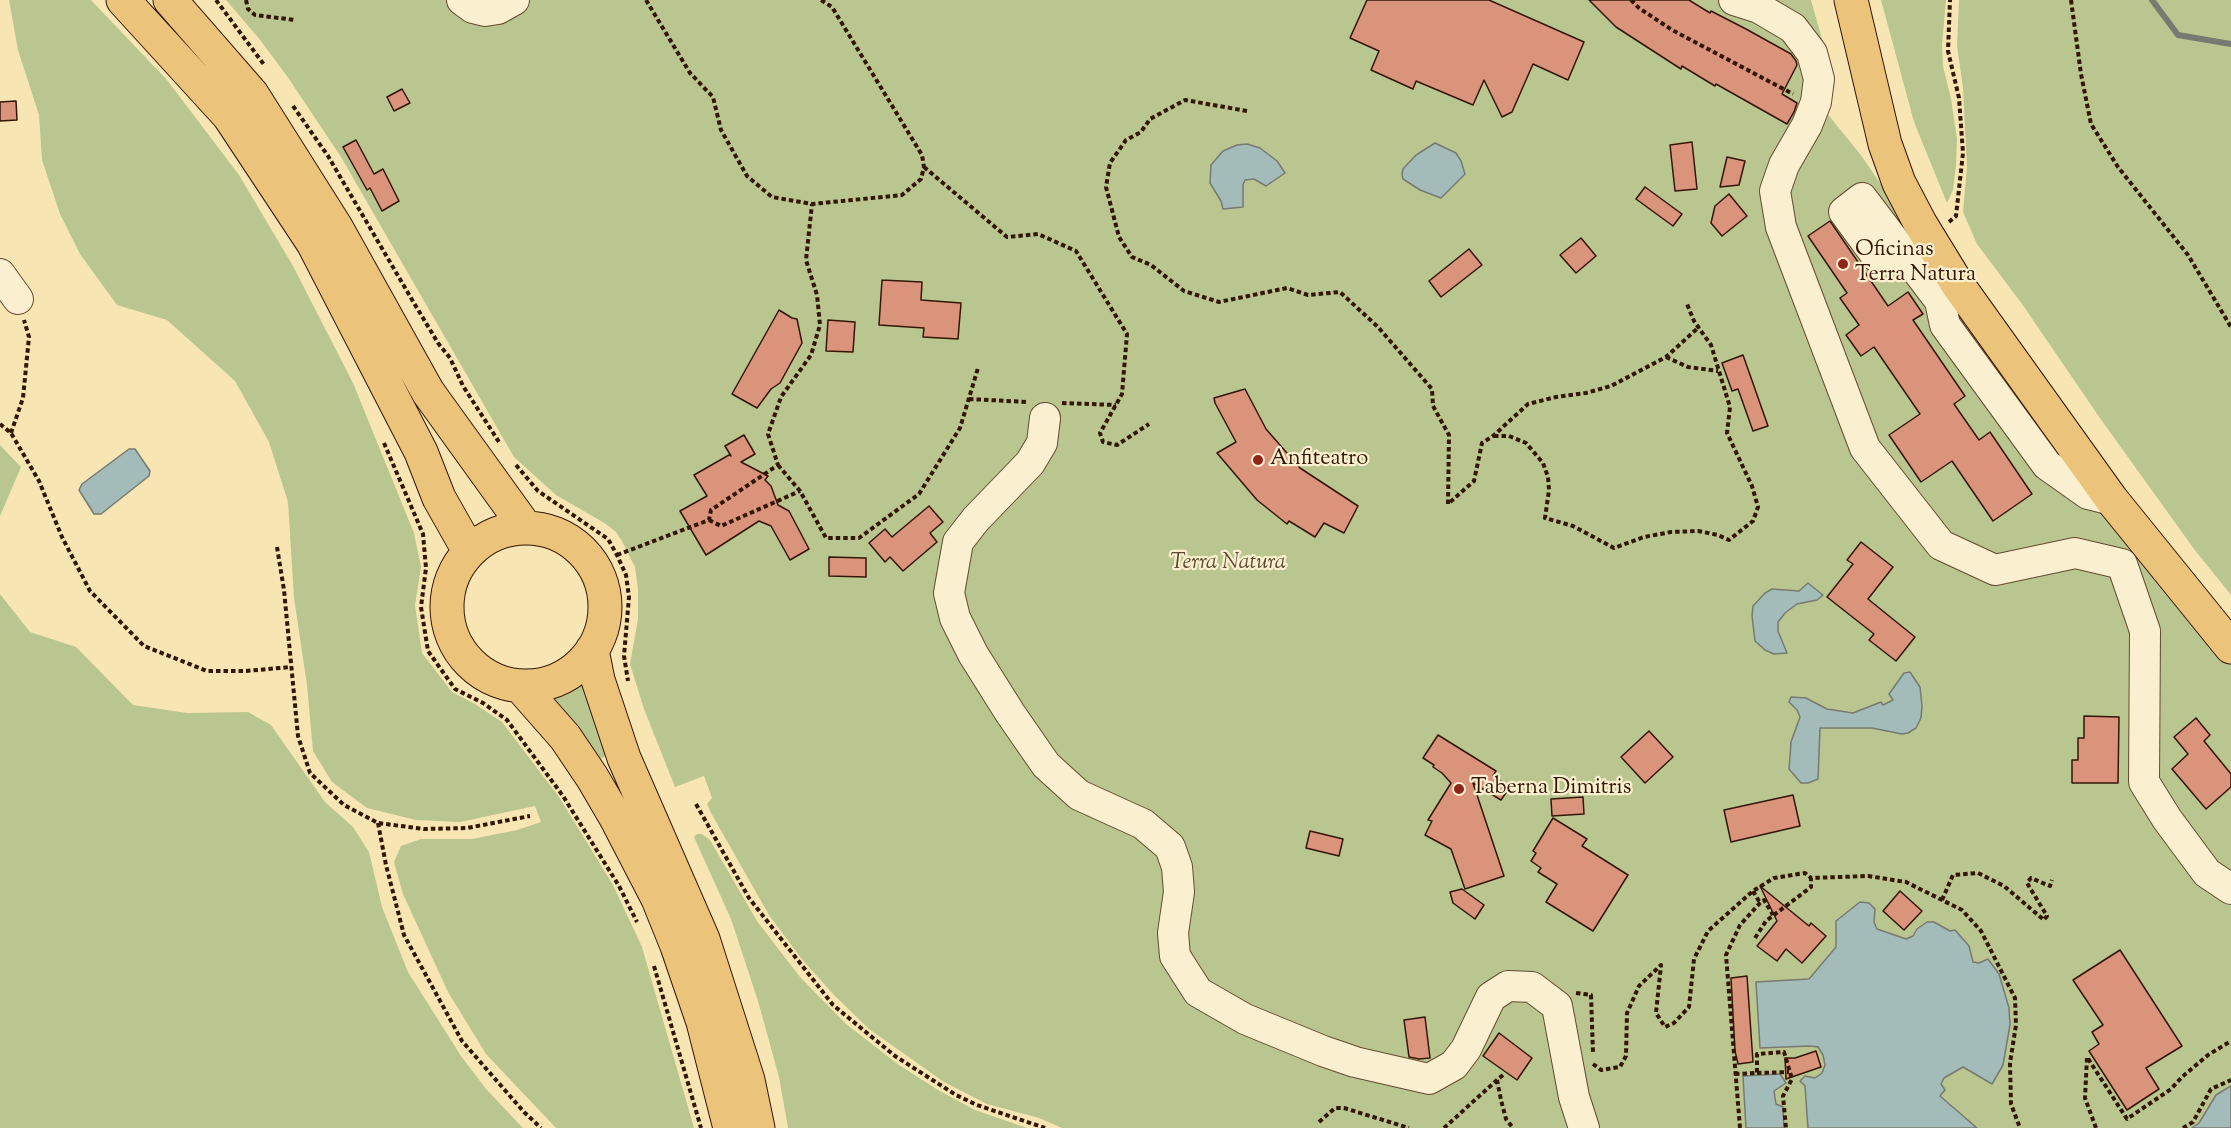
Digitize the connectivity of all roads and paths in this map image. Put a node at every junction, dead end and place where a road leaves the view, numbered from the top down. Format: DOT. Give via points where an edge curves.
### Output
graph roads {
  1 [pos="123,0"];
  2 [pos="170,0"];
  3 [pos="246,0"];
  4 [pos="462,0"];
  5 [pos="646,0"];
  6 [pos="821,0"];
  7 [pos="1631,0"];
  8 [pos="1734,0"];
  9 [pos="1851,0"];
  10 [pos="1867,0"];
  11 [pos="1950,0"];
  12 [pos="2071,0"];
  13 [pos="519,4"];
  14 [pos="295,20"];
  15 [pos="1816,102"];
  16 [pos="1247,111"];
  17 [pos="924,167"];
  18 [pos="812,204"];
  19 [pos="1944,227"];
  20 [pos="1905,257"];
  21 [pos="0,274"];
  22 [pos="1949,293"];
  23 [pos="18,299"];
  24 [pos="1687,304"];
  25 [pos="1699,327"];
  26 [pos="2231,327"];
  27 [pos="1666,357"];
  28 [pos="978,368"];
  29 [pos="1718,371"];
  30 [pos="969,399"];
  31 [pos="1116,405"];
  32 [pos="1047,408"];
  33 [pos="0,424"];
  34 [pos="1149,424"];
  35 [pos="11,433"];
  36 [pos="1493,436"];
  37 [pos="384,442"];
  38 [pos="778,465"];
  39 [pos="800,491"];
  40 [pos="710,520"];
  41 [pos="526,528"];
  42 [pos="277,547"];
  43 [pos="469,551"];
  44 [pos="617,555"];
  45 [pos="2231,626"];
  46 [pos="2231,647"];
  47 [pos="592,650"];
  48 [pos="291,667"];
  49 [pos="521,687"];
  50 [pos="696,804"];
  51 [pos="530,816"];
  52 [pos="378,823"];
  53 [pos="1811,878"];
  54 [pos="2052,880"];
  55 [pos="2231,889"];
  56 [pos="1753,891"];
  57 [pos="1942,900"];
  58 [pos="1760,903"];
  59 [pos="1773,915"];
  60 [pos="638,924"];
  61 [pos="1755,938"];
  62 [pos="651,955"];
  63 [pos="1557,1005"];
  64 [pos="2231,1041"];
  65 [pos="1790,1072"];
  66 [pos="1757,1073"];
  67 [pos="1736,1074"];
  68 [pos="1503,1075"];
  69 [pos="1497,1080"];
  70 [pos="2231,1080"];
  71 [pos="1319,1122"];
  72 [pos="541,1128"];
  73 [pos="700,1128"];
  74 [pos="730,1128"];
  75 [pos="758,1128"];
  76 [pos="1045,1128"];
  77 [pos="1409,1128"];
  78 [pos="1444,1128"];
  79 [pos="1513,1128"];
  80 [pos="1584,1128"];
  81 [pos="1740,1128"];
  82 [pos="1786,1128"];
  83 [pos="2020,1128"];
  84 [pos="2096,1128"];
  85 [pos="2183,1128"];
  1 -- 43 [label="main road" via="229,116 313,243"];
  2 -- 41 [label="main road" via="252,94 336,227 428,392"];
  3 -- 14 [label="path" via="255,15"];
  4 -- 13 [label="lane" via="485,11"];
  5 -- 18 [label="path" via="690,73 713,97 721,129 747,176 772,197"];
  6 -- 17 [label="path" via="832,6 922,154"];
  7 -- 15 [label="path" via="1672,30 1798,97"];
  8 -- 15 [label="lane" via="1759,8 1792,28 1812,53 1819,79"];
  9 -- 22 [label="main road" via="1885,144"];
  10 -- 19 [label="main road" via="1897,132 1910,167"];
  11 -- 19 [label="path" via="1948,51 1959,98 1963,153 1956,216"];
  12 -- 26 [label="path" via="2091,124 2118,167 2188,255"];
  15 -- 55 [label="lane" via="1775,191 1780,227 1865,448 1941,545 1995,570 2075,553 2122,564 2145,631 2144,782 2207,873"];
  16 -- 36 [label="path" via="1185,100 1150,119 1142,132 1126,140 1110,164 1106,187 1119,237 1132,257 1151,265 1184,291 1220,302 1287,288 1308,295 1340,292 1378,327 1432,389 1433,406 1449,435 1448,504 1474,481 1482,443"];
  17 -- 18 [label="path" via="921,179 902,195"];
  17 -- 31 [label="path" via="1007,237 1038,234 1076,251 1127,334 1122,394"];
  18 -- 38 [label="path" via="806,260 817,295 820,325 811,355 781,397 768,434"];
  19 -- 45 [label="main road"];
  20 -- 22 [label="lane"];
  21 -- 23 [label="lane"];
  22 -- 46 [label="main road"];
  23 -- 35 [label="path" via="29,337 23,398"];
  24 -- 25 [label="path"];
  25 -- 27 [label="path"];
  25 -- 29 [label="path" via="1711,345"];
  27 -- 29 [label="path" via="1688,367"];
  27 -- 36 [label="path" via="1611,386 1528,405"];
  28 -- 30 [label="path"];
  29 -- 36 [label="path" via="1730,406 1727,433 1758,507 1753,521 1729,540 1698,531 1671,532 1614,548 1573,526 1545,518 1549,490 1543,464 1526,443 1509,436"];
  30 -- 32 [label="path"];
  30 -- 39 [label="path" via="960,428 919,494 859,538 826,538"];
  31 -- 32 [label="path"];
  31 -- 34 [label="path" via="1100,433 1103,442 1118,445"];
  32 -- 63 [label="lane" via="1042,443 1030,463 958,542 949,593 955,618 1010,714 1046,765 1079,795 1143,824 1170,847 1179,892 1173,933 1175,956 1198,992 1245,1019 1323,1051 1429,1079 1454,1065 1466,1050 1491,997 1508,986 1532,987"];
  33 -- 35 [label="path"];
  35 -- 48 [label="path" via="39,481 90,591 144,646 207,671"];
  37 -- 60 [label="path" via="423,534 426,568 421,607 428,651 454,689 507,720 563,796"];
  38 -- 39 [label="path"];
  38 -- 40 [label="path" via="711,510"];
  39 -- 40 [label="path" via="722,526"];
  40 -- 44 [label="path"];
  41 -- 43 [label="main road" via="486,539"];
  41 -- 47 [label="main road" via="563,537 591,562 605,597 605,618"];
  42 -- 48 [label="path"];
  43 -- 49 [label="main road" via="455,571 447,594 447,618 454,641 468,661 486,676"];
  47 -- 49 [label="main road" via="572,672 537,686"];
  47 -- 75 [label="main road" via="624,758 703,939 748,1080"];
  48 -- 52 [label="path" via="298,736 310,773 344,805"];
  49 -- 74 [label="main road" via="565,737 592,777 658,899 703,1022"];
  50 -- 76 [label="path" via="749,898 833,1005 895,1056 956,1095"];
  51 -- 52 [label="path" via="467,828 424,829"];
  52 -- 72 [label="path" via="404,935 462,1041"];
  53 -- 56 [label="path" via="1804,873 1774,878"];
  53 -- 57 [label="path" via="1868,876 1906,882"];
  53 -- 59 [label="path" via="1811,887"];
  54 -- 57 [label="path" via="2050,886 2031,878 2027,883 2047,916 2044,920 2004,886 1978,873 1953,875"];
  56 -- 58 [label="path"];
  56 -- 63 [label="path" via="1708,931 1694,959 1689,1007 1674,1023 1665,1027 1656,1013 1661,965 1639,986 1627,1013 1626,1056 1620,1067 1601,1070 1593,1064 1591,995 1577,992"];
  57 -- 83 [label="path" via="1962,910 1981,931 2014,998 2011,1104"];
  58 -- 59 [label="path" via="1764,900"];
  58 -- 67 [label="path" via="1740,925 1726,955"];
  59 -- 61 [label="path"];
  62 -- 73 [label="path"];
  63 -- 80 [label="lane" via="1574,1097"];
  64 -- 84 [label="path" via="2127,1119 2087,1058 2085,1098"];
  65 -- 66 [label="path"];
  65 -- 66 [label="path" via="1784,1052 1757,1054"];
  65 -- 82 [label="path" via="1792,1079 1783,1096"];
  66 -- 67 [label="path"];
  67 -- 81 [label="path"];
  68 -- 69 [label="path"];
  69 -- 78 [label="path"];
  69 -- 79 [label="path" via="1506,1119"];
  70 -- 85 [label="path" via="2211,1089 2193,1122"];
  71 -- 77 [label="path" via="1335,1108 1344,1108"];
}
